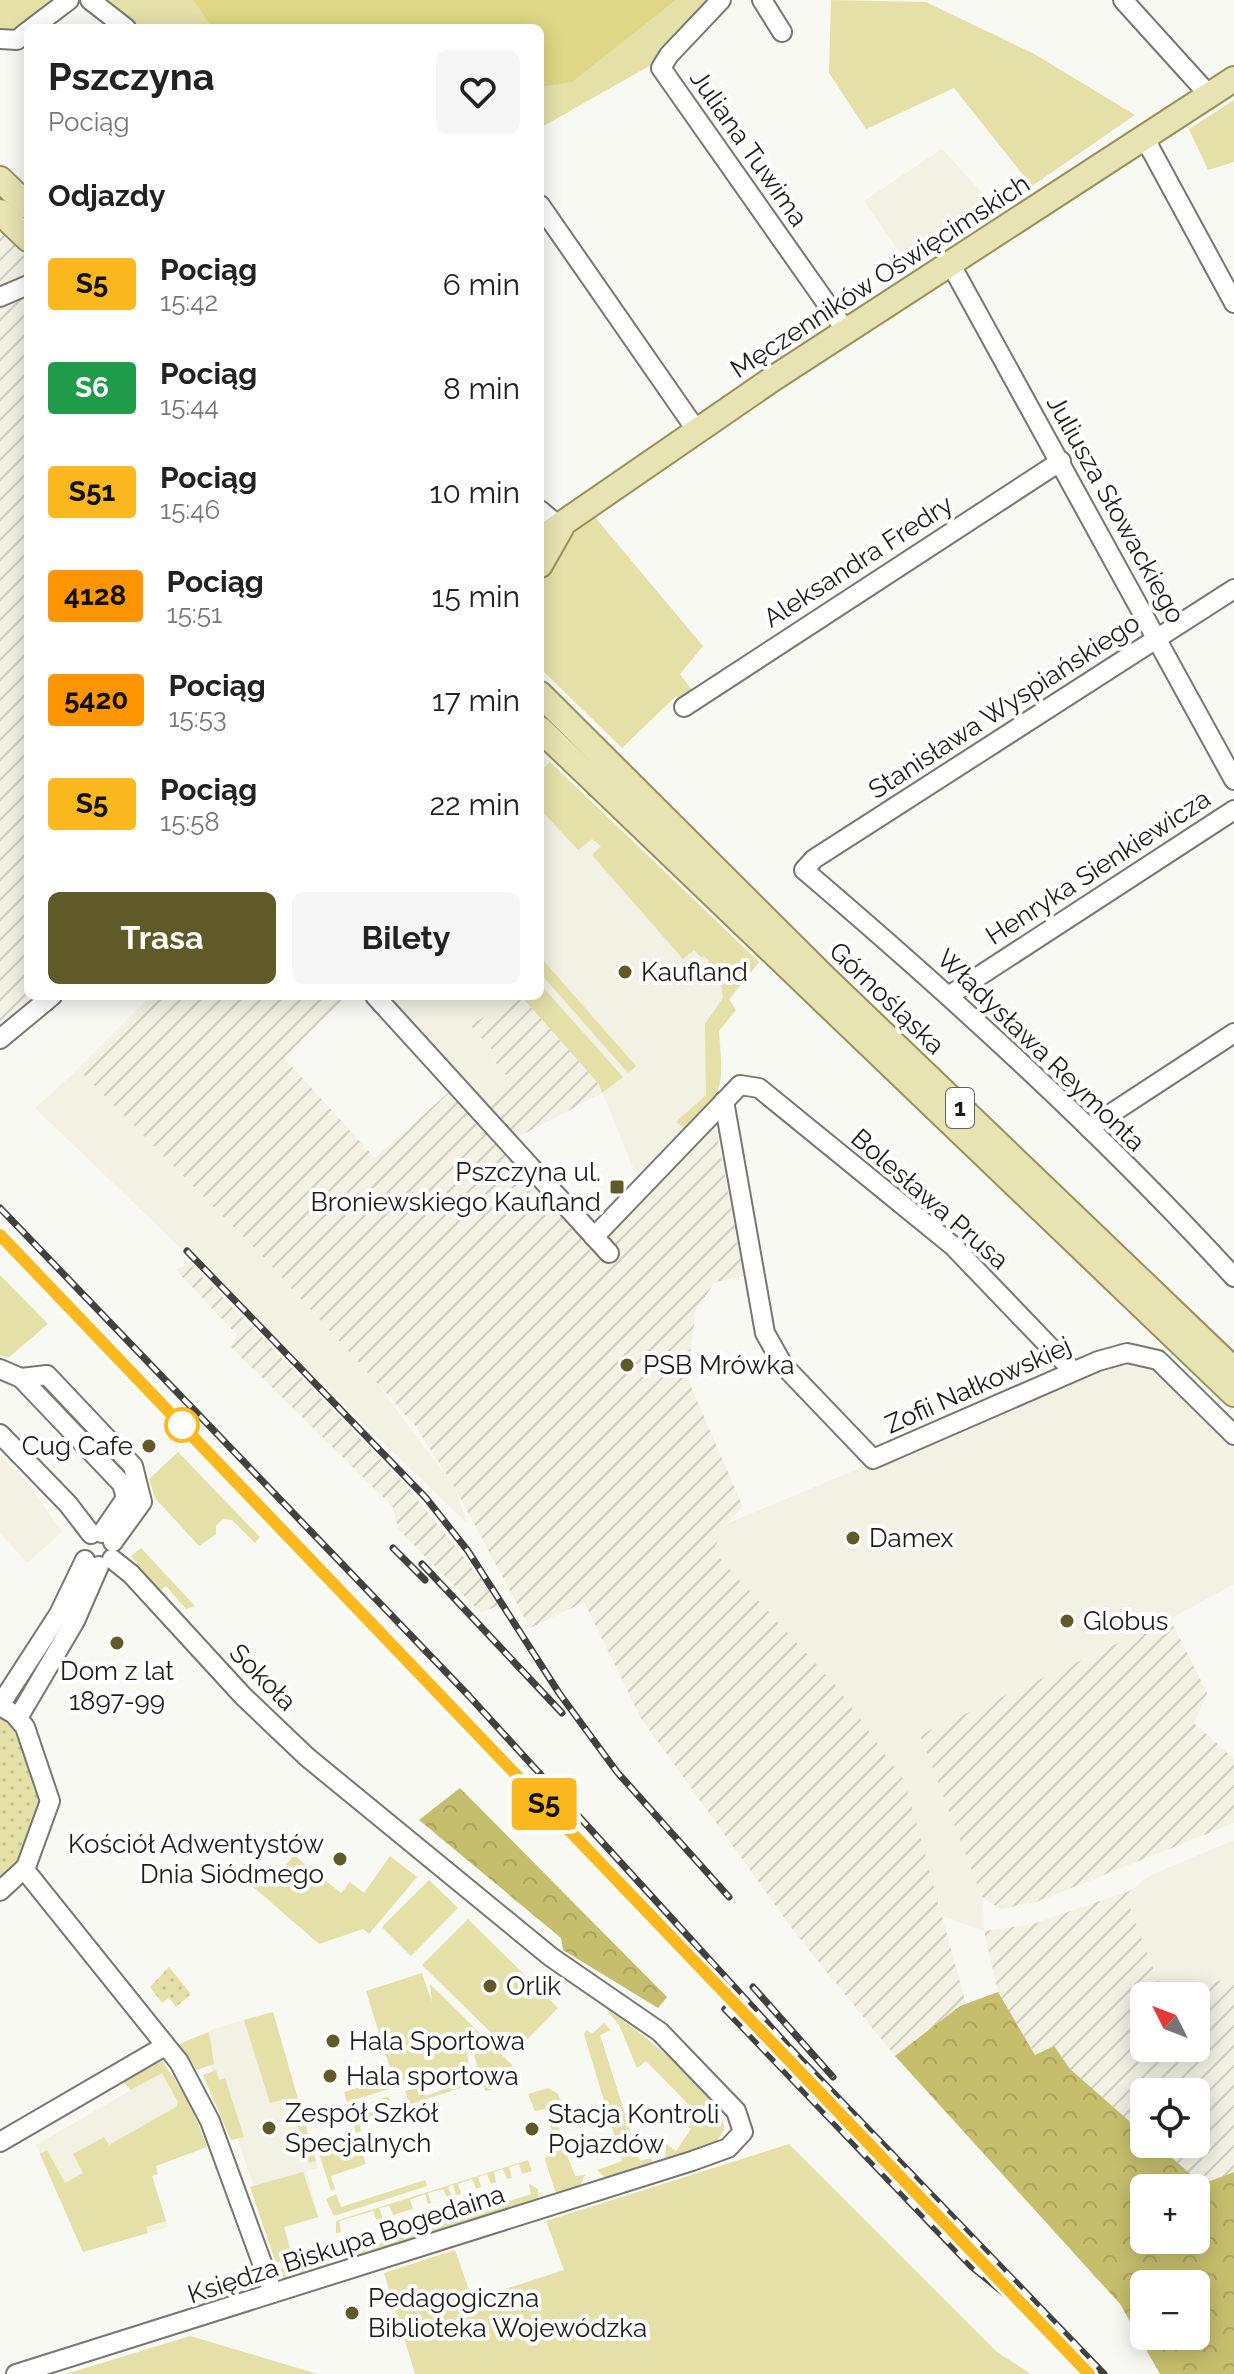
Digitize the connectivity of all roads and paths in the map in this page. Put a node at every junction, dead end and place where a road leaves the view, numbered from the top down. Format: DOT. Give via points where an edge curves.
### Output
graph roads {
  1 [pos="69,0"];
  2 [pos="90,0"];
  3 [pos="721,0"];
  4 [pos="762,0"];
  5 [pos="1123,0"];
  6 [pos="38,24"];
  7 [pos="121,24"];
  8 [pos="782,32"];
  9 [pos="24,35"];
  10 [pos="0,39"];
  11 [pos="1234,79"];
  12 [pos="1209,95"];
  13 [pos="1144,137"];
  14 [pos="0,179"];
  15 [pos="24,202"];
  16 [pos="544,211"];
  17 [pos="0,212"];
  18 [pos="24,235"];
  19 [pos="950,263"];
  20 [pos="24,287"];
  21 [pos="0,297"];
  22 [pos="1234,303"];
  23 [pos="846,331"];
  24 [pos="697,431"];
  25 [pos="1061,461"];
  26 [pos="550,534"];
  27 [pos="1234,589"];
  28 [pos="1158,638"];
  29 [pos="544,698"];
  30 [pos="684,707"];
  31 [pos="544,733"];
  32 [pos="1234,780"];
  33 [pos="1234,810"];
  34 [pos="804,870"];
  35 [pos="950,995"];
  36 [pos="47,1000"];
  37 [pos="379,1000"];
  38 [pos="1234,1033"];
  39 [pos="0,1039"];
  40 [pos="724,1101"];
  41 [pos="1089,1128"];
  42 [pos="594,1237"];
  43 [pos="609,1253"];
  44 [pos="1232,1270"];
  45 [pos="1234,1370"];
  46 [pos="1073,1371"];
  47 [pos="8,1374"];
  48 [pos="1234,1394"];
  49 [pos="0,1434"];
  50 [pos="1234,1435"];
  51 [pos="100,1549"];
  52 [pos="0,1706"];
  53 [pos="18,1718"];
  54 [pos="24,1869"];
  55 [pos="0,1891"];
  56 [pos="163,2043"];
  57 [pos="743,2132"];
  58 [pos="0,2142"];
  59 [pos="273,2293"];
  60 [pos="16,2374"];
  1 -- 6 [label="street"];
  2 -- 7 [label="street"];
  3 -- 23 [label="street, Juliana Tuwima" via="661,68"];
  4 -- 8 [label="street"];
  5 -- 12 [label="street"];
  9 -- 10 [label="street" via="17,40"];
  11 -- 12 [label="main road, Męczenników Oświęcimskich"];
  12 -- 13 [label="main road, Męczenników Oświęcimskich"];
  13 -- 19 [label="main road, Męczenników Oświęcimskich"];
  13 -- 22 [label="street"];
  14 -- 15 [label="main road"];
  16 -- 24 [label="street"];
  17 -- 18 [label="main road"];
  19 -- 23 [label="main road, Męczenników Oświęcimskich"];
  19 -- 25 [label="street, Juliusza Słowackiego"];
  20 -- 21 [label="street"];
  23 -- 24 [label="main road, Męczenników Oświęcimskich"];
  24 -- 26 [label="main road, Męczenników Oświęcimskich"];
  25 -- 28 [label="street, Juliusza Słowackiego"];
  25 -- 30 [label="street, Aleksandra Fredry"];
  27 -- 28 [label="street, Stanisława Wyspiańskiego"];
  28 -- 32 [label="street, Juliusza Słowackiego"];
  28 -- 34 [label="street, Stanisława Wyspiańskiego"];
  29 -- 45 [label="main road, Górnośląska / 1" via="824,977"];
  31 -- 48 [label="main road, Górnośląska / 1"];
  33 -- 35 [label="street, Henryka Sienkiewicza"];
  34 -- 35 [label="street, Władysława Reymonta"];
  35 -- 41 [label="street, Władysława Reymonta"];
  36 -- 39 [label="street"];
  37 -- 42 [label="street"];
  38 -- 41 [label="street"];
  40 -- 42 [label="street"];
  40 -- 46 [label="street, Bolesława Prusa" via="740,1085 759,1088 953,1246"];
  40 -- 46 [label="street, Zofii Nałkowskiej" via="765,1333 783,1365 873,1459"];
  41 -- 44 [label="street, Władysława Reymonta"];
  42 -- 43 [label="street"];
  46 -- 50 [label="street, Zofii Nałkowskiej" via="1127,1353 1158,1360"];
  47 -- 51 [label="street" via="122,1484 126,1498"];
  49 -- 51 [label="street, Sokoła" via="68,1504"];
  51 -- 52 [label="street"];
  51 -- 53 [label="street" via="75,1621"];
  51 -- 57 [label="street, Sokoła" via="131,1574 307,1757 551,1957 660,2032 736,2111"];
  52 -- 53 [label="street"];
  53 -- 54 [label="street" via="50,1801"];
  54 -- 55 [label="street"];
  54 -- 56 [label="street"];
  56 -- 58 [label="street"];
  56 -- 59 [label="street" via="210,2121"];
  57 -- 59 [label="street, Księdza Biskupa Bogedaina" via="728,2148 692,2161"];
  59 -- 60 [label="street, Księdza Biskupa Bogedaina"];
}
